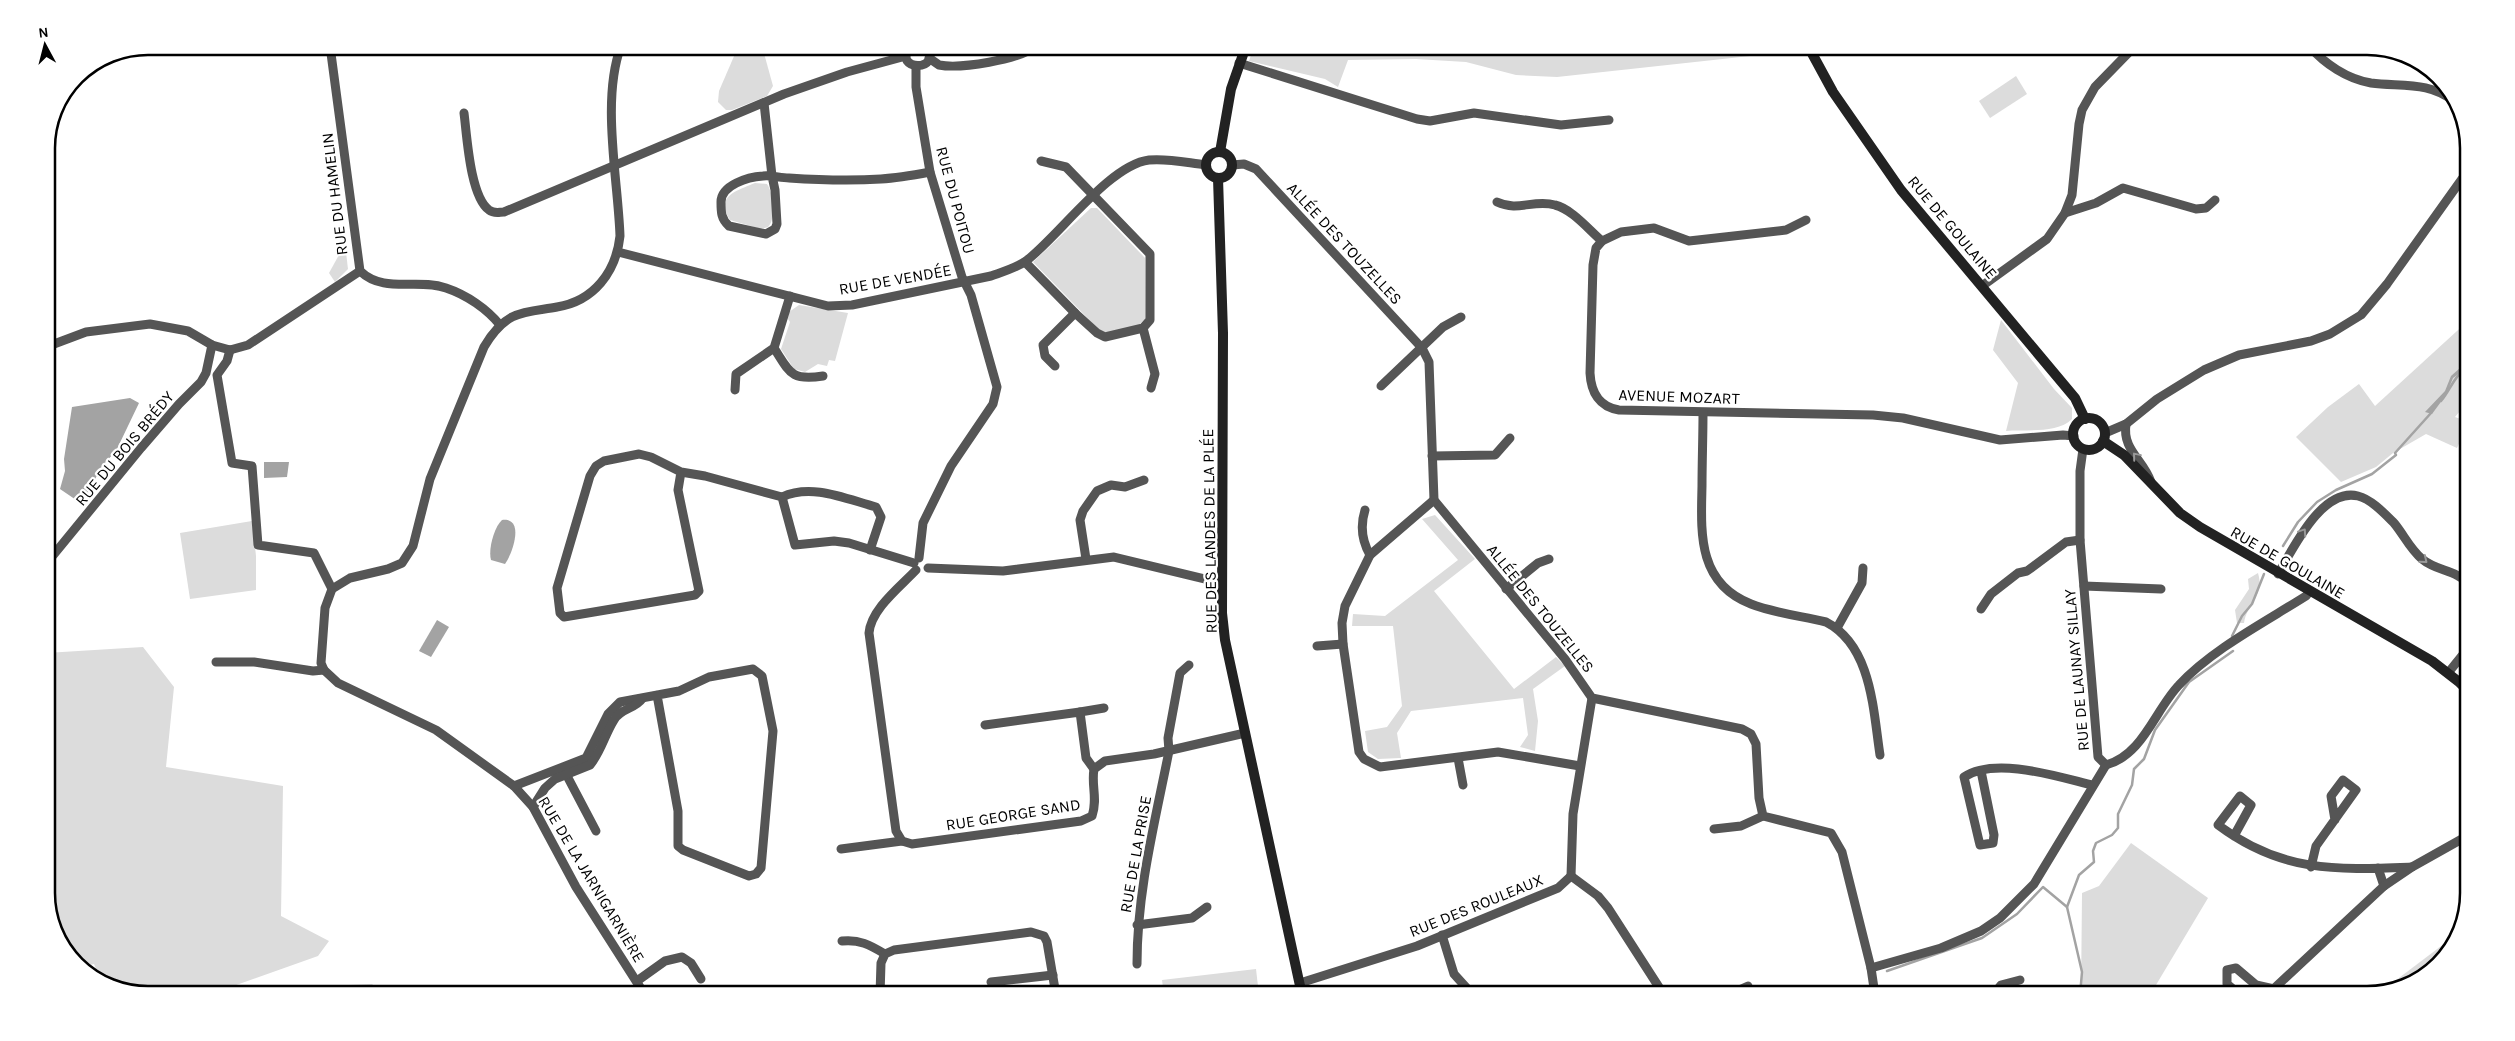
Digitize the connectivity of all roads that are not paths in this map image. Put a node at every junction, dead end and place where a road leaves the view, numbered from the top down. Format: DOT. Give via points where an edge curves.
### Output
graph roads {
  1 [pos="331,55"];
  2 [pos="618,55"];
  3 [pos="928,55"];
  4 [pos="1020,55"];
  5 [pos="1242,55"];
  6 [pos="1813,55"];
  7 [pos="2126,55"];
  8 [pos="2318,55"];
  9 [pos="906,56"];
  10 [pos="929,58"];
  11 [pos="1239,63"];
  12 [pos="916,66"];
  13 [pos="2441,93"];
  14 [pos="764,103"];
  15 [pos="464,114"];
  16 [pos="1609,120"];
  17 [pos="1220,152"];
  18 [pos="1041,161"];
  19 [pos="616,165"];
  20 [pos="1206,165"];
  21 [pos="1232,165"];
  22 [pos="930,172"];
  23 [pos="772,176"];
  24 [pos="1218,178"];
  25 [pos="2460,180"];
  26 [pos="1094,195"];
  27 [pos="2215,200"];
  28 [pos="1497,202"];
  29 [pos="2065,213"];
  30 [pos="1806,220"];
  31 [pos="1602,241"];
  32 [pos="618,252"];
  33 [pos="1025,262"];
  34 [pos="360,271"];
  35 [pos="964,282"];
  36 [pos="1982,286"];
  37 [pos="790,296"];
  38 [pos="1075,313"];
  39 [pos="1462,317"];
  40 [pos="500,325"];
  41 [pos="1143,328"];
  42 [pos="55,344"];
  43 [pos="212,345"];
  44 [pos="774,348"];
  45 [pos="1422,348"];
  46 [pos="230,350"];
  47 [pos="1055,366"];
  48 [pos="823,376"];
  49 [pos="1381,386"];
  50 [pos="1151,388"];
  51 [pos="735,390"];
  52 [pos="1703,413"];
  53 [pos="2085,419"];
  54 [pos="2126,424"];
  55 [pos="2074,436"];
  56 [pos="2104,437"];
  57 [pos="1510,438"];
  58 [pos="2083,448"];
  59 [pos="1432,456"];
  60 [pos="681,472"];
  61 [pos="1144,480"];
  62 [pos="2153,487"];
  63 [pos="782,497"];
  64 [pos="1434,500"];
  65 [pos="1364,510"];
  66 [pos="2080,540"];
  67 [pos="870,550"];
  68 [pos="55,553"];
  69 [pos="1370,555"];
  70 [pos="1086,559"];
  71 [pos="1549,559"];
  72 [pos="916,564"];
  73 [pos="1863,568"];
  74 [pos="2278,574"];
  75 [pos="2460,578"];
  76 [pos="1222,583"];
  77 [pos="2084,586"];
  78 [pos="332,589"];
  79 [pos="1506,589"];
  80 [pos="2162,589"];
  81 [pos="2309,592"];
  82 [pos="1980,609"];
  83 [pos="1837,628"];
  84 [pos="1343,644"];
  85 [pos="1318,646"];
  86 [pos="2460,658"];
  87 [pos="216,662"];
  88 [pos="1189,665"];
  89 [pos="324,670"];
  90 [pos="2448,672"];
  91 [pos="2460,683"];
  92 [pos="657,695"];
  93 [pos="1592,698"];
  94 [pos="642,699"];
  95 [pos="1104,708"];
  96 [pos="1080,712"];
  97 [pos="986,725"];
  98 [pos="1245,733"];
  99 [pos="1169,751"];
  100 [pos="1880,755"];
  101 [pos="1458,758"];
  102 [pos="2106,765"];
  103 [pos="1580,766"];
  104 [pos="1094,769"];
  105 [pos="1981,771"];
  106 [pos="566,774"];
  107 [pos="1463,785"];
  108 [pos="2092,785"];
  109 [pos="514,786"];
  110 [pos="533,808"];
  111 [pos="1763,816"];
  112 [pos="2335,820"];
  113 [pos="1714,829"];
  114 [pos="596,831"];
  115 [pos="2234,836"];
  116 [pos="2460,840"];
  117 [pos="902,841"];
  118 [pos="841,849"];
  119 [pos="2311,867"];
  120 [pos="2412,867"];
  121 [pos="2378,868"];
  122 [pos="1571,876"];
  123 [pos="2384,886"];
  124 [pos="1208,907"];
  125 [pos="1137,925"];
  126 [pos="1442,935"];
  127 [pos="842,941"];
  128 [pos="884,954"];
  129 [pos="1137,964"];
  130 [pos="1871,968"];
  131 [pos="1053,975"];
  132 [pos="701,979"];
  133 [pos="2020,980"];
  134 [pos="637,981"];
  135 [pos="991,982"];
  136 [pos="1300,983"];
  137 [pos="640,986"];
  138 [pos="880,986"];
  139 [pos="1055,986"];
  140 [pos="1300,986"];
  141 [pos="1465,986"];
  142 [pos="1658,986"];
  143 [pos="1874,986"];
  144 [pos="2000,986"];
  145 [pos="2229,986"];
  146 [pos="2258,986"];
  147 [pos="2276,986"];
  1 -- 34 [label="street, RUE DU HAMELIN"];
  2 -- 19 [label="street" via="613,88"];
  3 -- 10 [label="street"];
  4 -- 10 [label="street" via="955,66 939,65"];
  5 -- 11 [label="street"];
  6 -- 36 [label="street, RUE DE GOULAINE" via="1833,92 1901,190"];
  7 -- 29 [label="street" via="2094,87 2082,110 2072,195"];
  8 -- 13 [label="street" via="2345,75 2370,83 2427,87"];
  9 -- 12 [label="street" via="909,63"];
  9 -- 14 [label="street" via="817,82"];
  10 -- 12 [label="street" via="925,64"];
  11 -- 16 [label="street" via="1417,119 1430,121 1474,113 1561,125"];
  11 -- 17 [label="street" via="1225,114"];
  12 -- 22 [label="street, RUE DU POITOU" via="916,87"];
  14 -- 19 [label="street"];
  14 -- 23 [label="street"];
  15 -- 19 [label="street" via="476,189 487,209 496,213"];
  17 -- 20 [label="street" via="1212,154"];
  17 -- 21 [label="street" via="1228,155"];
  18 -- 26 [label="street" via="1066,167"];
  19 -- 32 [label="street" via="620,229"];
  20 -- 24 [label="street" via="1211,175"];
  20 -- 26 [label="street, RUE DE VENDÉE" via="1148,160 1127,168"];
  21 -- 24 [label="street" via="1230,173"];
  21 -- 45 [label="street, ALLÉE DES TOUZELLES" via="1244,164 1256,169"];
  22 -- 23 [label="street" via="880,179"];
  22 -- 35 [label="street, RUE DU POITOU"];
  23 -- 23 [label="street" via="776,190 776,229 766,234 729,226 723,221 721,199 729,187 756,177"];
  24 -- 76 [label="street, RUE DES LANDES DE LA PLÉE" via="1223,316"];
  25 -- 54 [label="street" via="2388,284 2361,314 2330,334 2239,356 2204,370 2157,399"];
  26 -- 33 [label="street, RUE DE VENDÉE"];
  26 -- 41 [label="street" via="1150,254 1151,310 1150,320"];
  27 -- 29 [label="street" via="2206,208 2196,209 2123,188 2096,203"];
  28 -- 31 [label="street" via="1508,207 1557,205"];
  29 -- 36 [label="street" via="2047,239"];
  30 -- 31 [label="street" via="1786,230 1689,241 1654,228 1621,232"];
  31 -- 52 [label="street, AVENUE MOZART" via="1596,248 1593,265 1590,373 1597,398 1606,406 1619,410"];
  32 -- 37 [label="street, RUE DE VENDÉE"];
  32 -- 40 [label="street" via="605,279 583,299 522,313"];
  33 -- 35 [label="street, RUE DE VENDÉE" via="991,276"];
  33 -- 38 [label="street"];
  34 -- 40 [label="street, RUE DU HAMELIN" via="369,280 446,288 488,310"];
  34 -- 46 [label="street" via="248,345"];
  35 -- 37 [label="street, RUE DE VENDÉE" via="852,305 828,306"];
  35 -- 72 [label="street, RUE DU POITOU" via="971,295 997,387 993,404 951,466 923,522"];
  36 -- 53 [label="street, RUE DE GOULAINE" via="2076,398"];
  37 -- 44 [label="street"];
  38 -- 41 [label="street" via="1097,334 1105,337"];
  38 -- 47 [label="street" via="1042,345 1045,356"];
  39 -- 45 [label="street" via="1443,326"];
  40 -- 78 [label="street" via="484,348 430,479 413,546 402,563 350,578"];
  41 -- 50 [label="street" via="1155,374"];
  42 -- 43 [label="street" via="93,330 150,324 188,331"];
  43 -- 46 [label="street"];
  43 -- 68 [label="street, RUE DU BOIS BRÉDY" via="201,382 141,448"];
  44 -- 48 [label="street" via="790,373 807,379"];
  44 -- 51 [label="street" via="736,374"];
  45 -- 49 [label="street"];
  45 -- 59 [label="street, ALLÉE DES TOUZELLES" via="1429,362"];
  46 -- 78 [label="street" via="217,375 232,463 252,466 258,545 314,553"];
  52 -- 55 [label="street, AVENUE MOZART" via="1903,418 2000,440"];
  52 -- 83 [label="street" via="1701,532 1711,569 1721,583 1750,604 1826,622"];
  53 -- 55 [label="street" via="2075,427"];
  53 -- 56 [label="street" via="2098,421"];
  54 -- 56 [label="street"];
  62 -- 54 [label="street, one-way" via="2146,468 2127,445"];
  55 -- 58 [label="street"];
  56 -- 58 [label="street" via="2092,450"];
  56 -- 62 [label="street, RUE DE GOULAINE"];
  57 -- 59 [label="street" via="1495,454"];
  58 -- 66 [label="street, RUE DE LAUNAY SILLAY"];
  59 -- 64 [label="street, ALLÉE DES TOUZELLES"];
  60 -- 60 [label="street" via="639,454 604,461 596,466 590,476 557,588 560,613 564,617 695,596 698,591 678,490"];
  60 -- 63 [label="street"];
  61 -- 70 [label="street" via="1125,487 1111,485 1098,491 1083,511 1080,520"];
  62 -- 74 [label="street, RUE DE GOULAINE" via="2200,527"];
  63 -- 67 [label="street" via="795,546 834,541"];
  63 -- 67 [label="street" via="817,491 876,507 881,517"];
  64 -- 69 [label="street"];
  64 -- 79 [label="street, ALLÉE DES TOUZELLES"];
  65 -- 69 [label="street" via="1361,522 1364,545"];
  66 -- 77 [label="street, RUE DE LAUNAY SILLAY"];
  66 -- 82 [label="street" via="2066,542 2018,573 1991,594"];
  67 -- 72 [label="street"];
  69 -- 84 [label="street" via="1345,606"];
  70 -- 72 [label="street" via="1003,572 928,568 925,559"];
  70 -- 76 [label="street" via="1114,557 1134,560"];
  71 -- 79 [label="street" via="1538,563"];
  72 -- 117 [label="street" via="870,623 869,633 896,831"];
  73 -- 83 [label="street" via="1862,583"];
  74 -- 75 [label="street, one-way" via="2302,534 2322,509 2338,498 2357,495 2387,517 2422,560"];
  74 -- 81 [label="street, RUE DE GOULAINE"];
  76 -- 98 [label="street, RUE DES LANDES DE LA PLÉE" via="1225,640"];
  77 -- 80 [label="street"];
  77 -- 102 [label="street, RUE DE LAUNAY SILLAY" via="2098,757"];
  78 -- 89 [label="street" via="325,608 321,663"];
  79 -- 93 [label="street, ALLÉE DES TOUZELLES" via="1565,659"];
  81 -- 90 [label="street, RUE DE GOULAINE"];
  81 -- 102 [label="street, RUE DE LAUNAY SILLAY" via="2195,670 2177,687 2132,749"];
  83 -- 100 [label="street" via="1864,668"];
  84 -- 85 [label="street"];
  84 -- 101 [label="street" via="1359,752 1364,759 1380,767"];
  86 -- 90 [label="street"];
  87 -- 89 [label="street" via="254,662"];
  88 -- 99 [label="street, RUE DE LA PRISE" via="1180,673 1168,738"];
  89 -- 109 [label="street, RUE DE LA JARNIGARNIÈRE" via="338,683 436,730"];
  90 -- 91 [label="street, RUE DE GOULAINE"];
  92 -- 92 [label="street" via="679,691 709,677 753,669 762,676 773,731 761,868 756,874 749,876 678,846 678,811"];
  92 -- 94 [label="street"];
  93 -- 103 [label="street"];
  93 -- 111 [label="street, ALLÉE DES TOUZELLES" via="1742,729 1751,734 1756,744 1758,798"];
  94 -- 106 [label="street" via="620,712 590,765"];
  94 -- 109 [label="street" via="628,699 612,708 586,758"];
  95 -- 96 [label="street"];
  96 -- 97 [label="street"];
  96 -- 104 [label="street" via="1086,758"];
  98 -- 99 [label="street"];
  98 -- 136 [label="street, RUE DES LANDES DE LA PLÉE"];
  99 -- 104 [label="street" via="1105,761"];
  99 -- 125 [label="street, RUE DE LA PRISE" via="1141,887"];
  101 -- 103 [label="street" via="1498,752"];
  101 -- 107 [label="street"];
  102 -- 108 [label="street"];
  103 -- 122 [label="street" via="1573,814"];
  104 -- 117 [label="street, RUE GEORGE SAND" via="1092,780 1096,803 1092,816 1081,821 912,844"];
  105 -- 105 [label="street" via="1964,777 1979,841 1985,845 1993,843 1994,835"];
  105 -- 108 [label="street" via="2026,770"];
  106 -- 110 [label="street" via="545,788"];
  106 -- 114 [label="street"];
  108 -- 130 [label="street" via="2034,884 2000,918 1981,931 1941,948"];
  109 -- 110 [label="street, RUE DE LA JARNIGARNIÈRE"];
  110 -- 134 [label="street, RUE DE LA JARNIGARNIÈRE" via="576,887"];
  111 -- 113 [label="street" via="1741,826"];
  111 -- 130 [label="street" via="1831,833 1842,852"];
  112 -- 119 [label="street" via="2316,846"];
  115 -- 119 [label="street" via="2287,861"];
  116 -- 120 [label="street"];
  117 -- 118 [label="street, RUE GEORGE SAND"];
  119 -- 121 [label="street"];
  120 -- 121 [label="street"];
  120 -- 123 [label="street"];
  121 -- 123 [label="street"];
  122 -- 126 [label="street, RUE DES ROULEAUX" via="1558,888"];
  122 -- 142 [label="street" via="1598,896 1608,908"];
  123 -- 147 [label="street"];
  124 -- 125 [label="street" via="1192,918"];
  125 -- 129 [label="street, RUE DE LA PRISE"];
  126 -- 136 [label="street, RUE DES ROULEAUX"];
  126 -- 141 [label="street" via="1454,974"];
  127 -- 128 [label="street" via="854,939"];
  128 -- 131 [label="street" via="894,950 1038,932 1048,942"];
  128 -- 138 [label="street"];
  130 -- 143 [label="street"];
  131 -- 135 [label="street"];
  131 -- 139 [label="street"];
  132 -- 134 [label="street" via="691,963 682,957 665,961"];
  133 -- 144 [label="street"];
  134 -- 137 [label="street, RUE DE LA JARNIGARNIÈRE"];
  136 -- 140 [label="street, RUE DES LANDES DE LA PLÉE"];
  145 -- 146 [label="street" via="2226,970 2236,968"];
}
